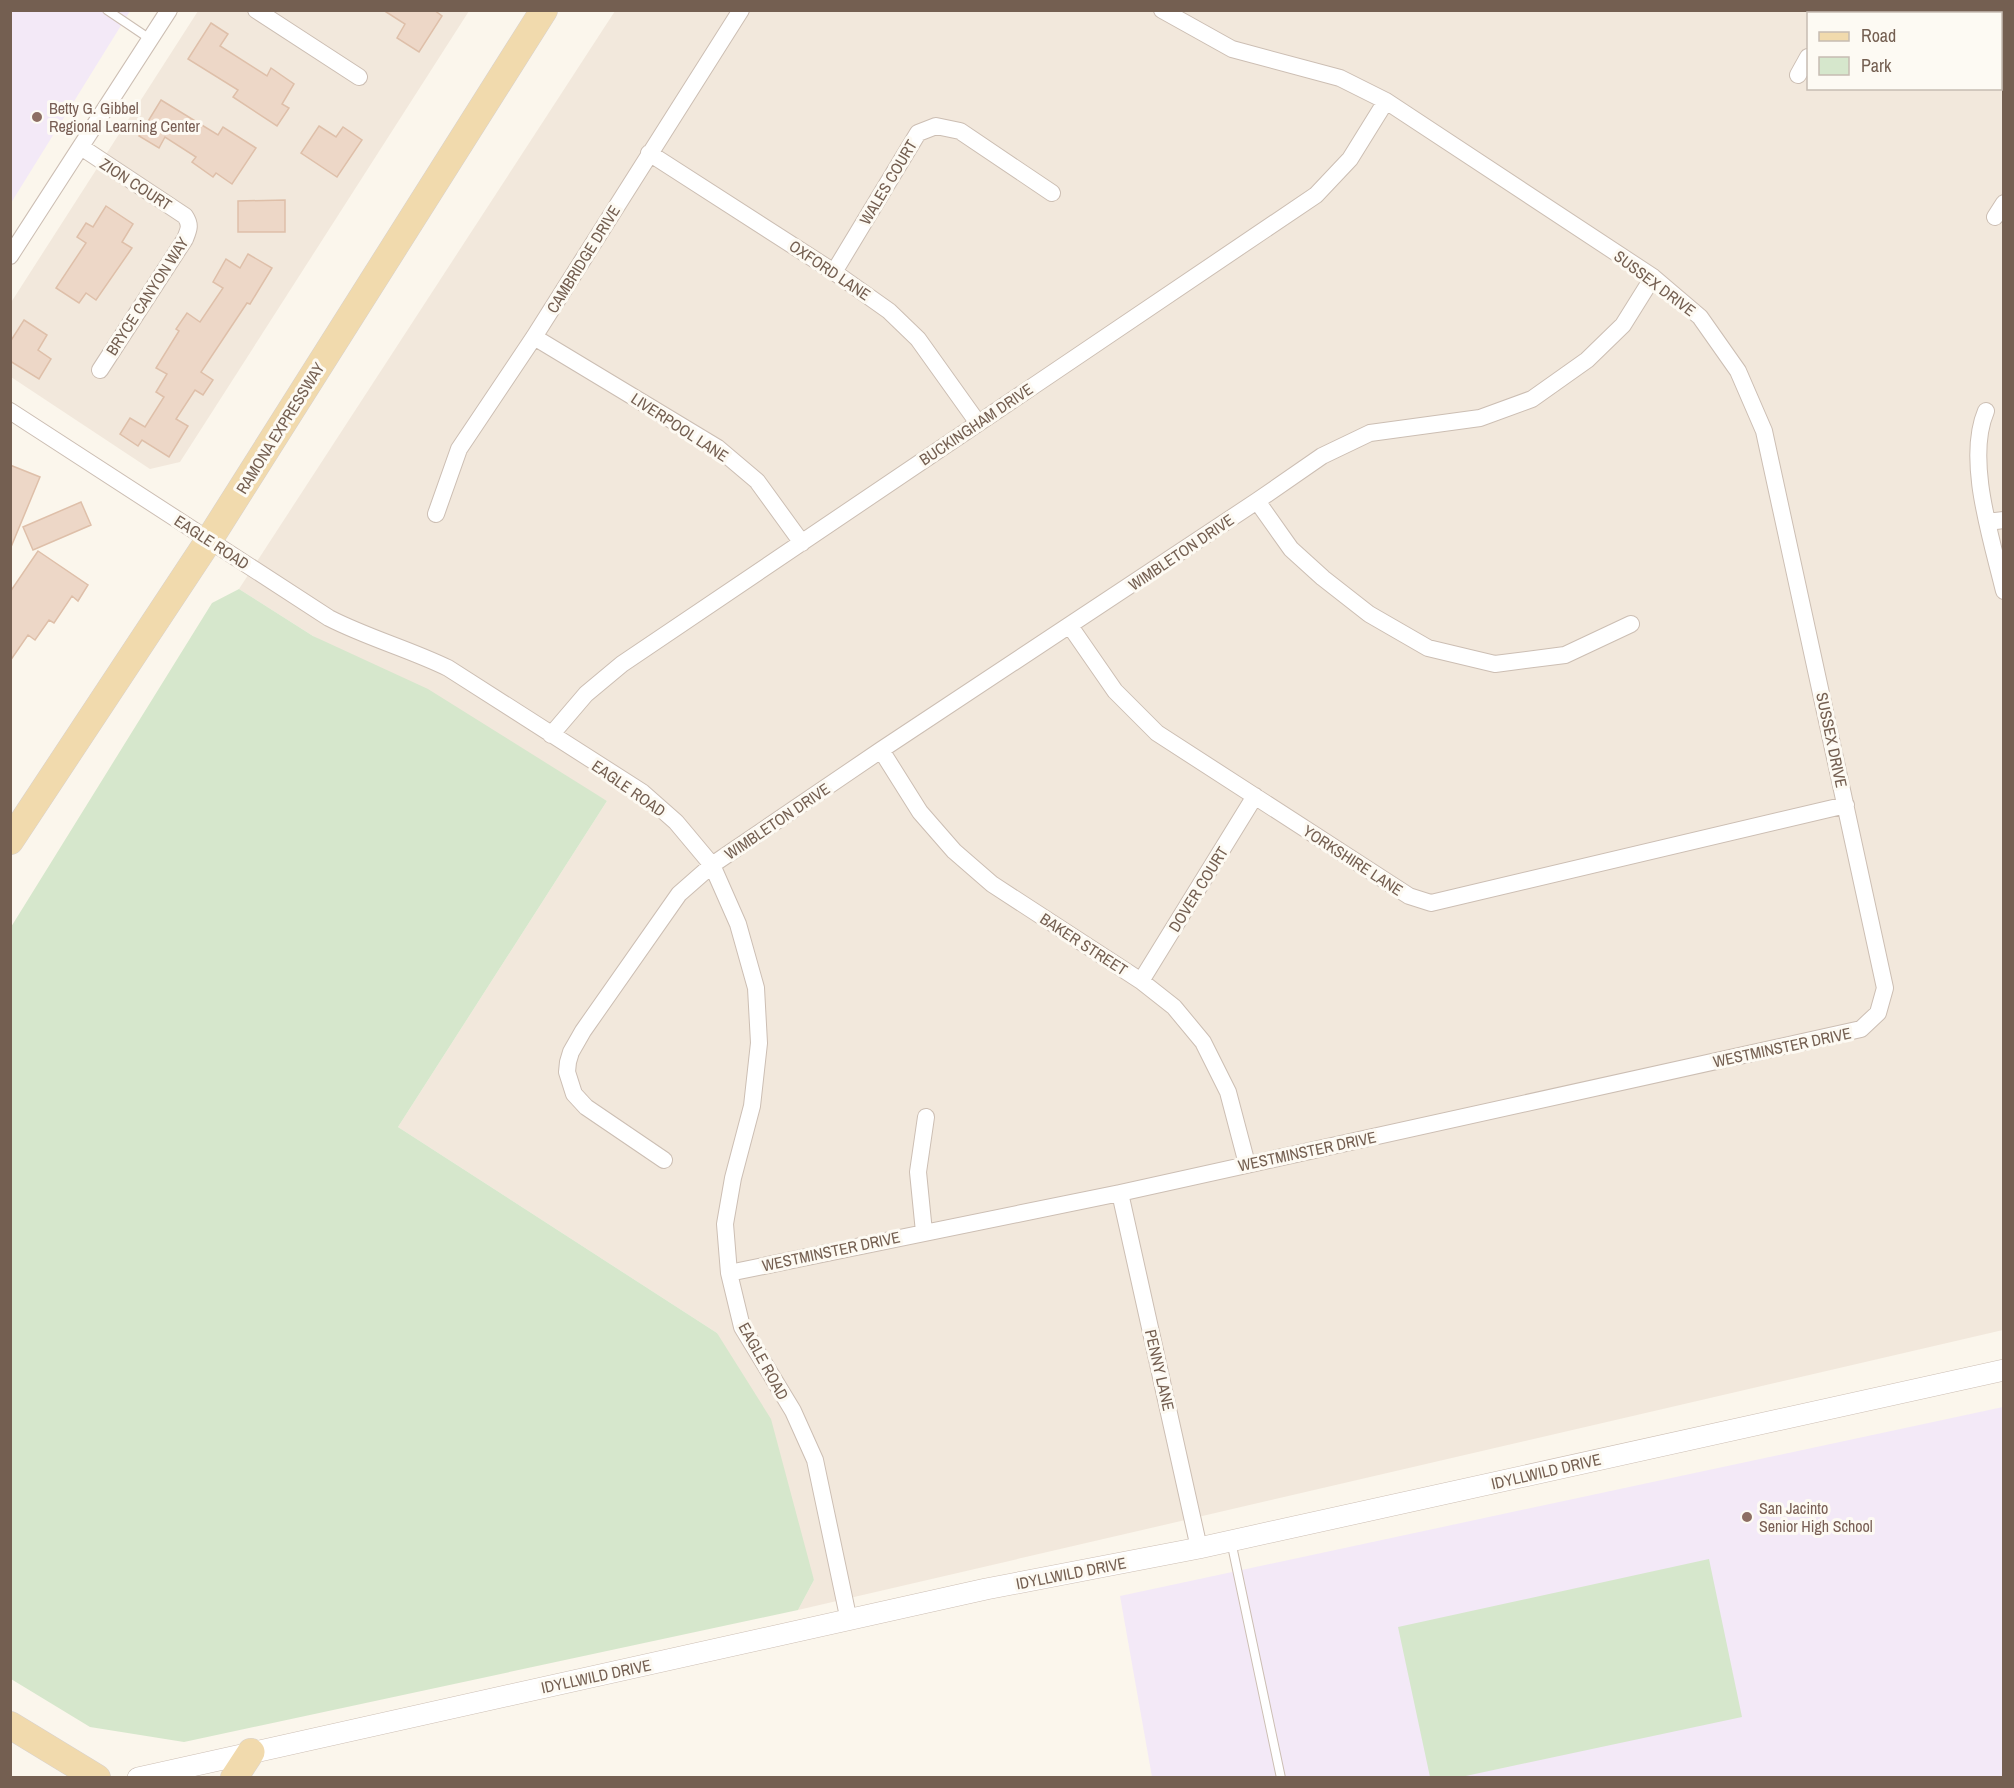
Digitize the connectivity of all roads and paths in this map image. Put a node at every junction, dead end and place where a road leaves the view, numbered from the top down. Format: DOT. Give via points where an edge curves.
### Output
graph roads {
  1 [pos="107,10"];
  2 [pos="169,10"];
  3 [pos="256,10"];
  4 [pos="544,10"];
  5 [pos="741,10"];
  6 [pos="1162,10"];
  7 [pos="150,39"];
  8 [pos="1807,60"];
  9 [pos="1798,75"];
  10 [pos="359,77"];
  11 [pos="1386,101"];
  12 [pos="81,147"];
  13 [pos="649,153"];
  14 [pos="1052,193"];
  15 [pos="189,222"];
  16 [pos="10,256"];
  17 [pos="834,272"];
  18 [pos="1653,277"];
  19 [pos="534,337"];
  20 [pos="100,370"];
  21 [pos="10,411"];
  22 [pos="1986,411"];
  23 [pos="978,423"];
  24 [pos="1257,501"];
  25 [pos="436,514"];
  26 [pos="1995,521"];
  27 [pos="209,540"];
  28 [pos="801,543"];
  29 [pos="2004,591"];
  30 [pos="1631,624"];
  31 [pos="1070,626"];
  32 [pos="551,735"];
  33 [pos="881,750"];
  34 [pos="1256,796"];
  35 [pos="1846,805"];
  36 [pos="10,842"];
  37 [pos="712,865"];
  38 [pos="1141,981"];
  39 [pos="1878,1012"];
  40 [pos="926,1117"];
  41 [pos="664,1160"];
  42 [pos="1247,1164"];
  43 [pos="1120,1193"];
  44 [pos="924,1232"];
  45 [pos="729,1273"];
  46 [pos="2004,1370"];
  47 [pos="1230,1541"];
  48 [pos="1199,1548"];
  49 [pos="849,1621"];
  50 [pos="10,1725"];
  51 [pos="251,1752"];
  52 [pos="97,1778"];
  53 [pos="138,1778"];
  54 [pos="234,1778"];
  55 [pos="1281,1778"];
  1 -- 7 [label="lane"];
  2 -- 7 [label="street"];
  3 -- 10 [label="street"];
  4 -- 27 [label="main road, RAMONA EXPRESSWAY"];
  5 -- 13 [label="street, CAMBRIDGE DRIVE"];
  6 -- 11 [label="street, SUSSEX DRIVE" via="1232,49 1341,78"];
  7 -- 12 [label="street"];
  8 -- 9 [label="street"];
  11 -- 18 [label="street, SUSSEX DRIVE"];
  11 -- 23 [label="street, BUCKINGHAM DRIVE" via="1350,159 1316,195"];
  12 -- 15 [label="street, ZION COURT"];
  12 -- 16 [label="street"];
  13 -- 17 [label="street, OXFORD LANE"];
  13 -- 19 [label="street, CAMBRIDGE DRIVE"];
  14 -- 17 [label="street, WALES COURT" via="960,131 936,126 918,133"];
  15 -- 20 [label="street, BRYCE CANYON WAY" via="185,239"];
  17 -- 23 [label="street, OXFORD LANE" via="889,311 918,339"];
  18 -- 24 [label="street, WIMBLETON DRIVE" via="1623,325 1587,360 1532,399 1479,418 1370,433 1322,456"];
  18 -- 35 [label="street, SUSSEX DRIVE" via="1700,317 1738,371 1764,431"];
  19 -- 25 [label="street, CAMBRIDGE DRIVE" via="459,449"];
  19 -- 28 [label="street, LIVERPOOL LANE" via="718,448 757,481"];
  21 -- 27 [label="street, EAGLE ROAD"];
  22 -- 26 [label="street" via="1977,442 1980,476"];
  23 -- 28 [label="street, BUCKINGHAM DRIVE"];
  24 -- 30 [label="street" via="1291,549 1323,578 1369,614 1428,648 1495,664 1566,655"];
  24 -- 31 [label="street, WIMBLETON DRIVE"];
  26 -- 29 [label="street"];
  27 -- 32 [label="street, EAGLE ROAD" via="329,618 448,668"];
  27 -- 36 [label="main road, RAMONA EXPRESSWAY"];
  28 -- 32 [label="street, BUCKINGHAM DRIVE" via="622,664 586,694"];
  31 -- 33 [label="street, WIMBLETON DRIVE"];
  31 -- 34 [label="street, YORKSHIRE LANE" via="1115,692 1157,734"];
  32 -- 37 [label="street, EAGLE ROAD" via="642,792 676,822"];
  33 -- 37 [label="street, WIMBLETON DRIVE"];
  33 -- 38 [label="street, BAKER STREET" via="920,812 954,851 992,884"];
  34 -- 35 [label="street, YORKSHIRE LANE" via="1409,896 1431,903"];
  34 -- 38 [label="street, DOVER COURT"];
  35 -- 39 [label="street, SUSSEX DRIVE" via="1885,988"];
  37 -- 41 [label="street, WIMBLETON DRIVE" via="679,894 583,1031 568,1062 574,1094 586,1107"];
  37 -- 45 [label="street, EAGLE ROAD" via="738,924 756,988 759,1043 752,1106 733,1178 726,1224"];
  38 -- 42 [label="street, BAKER STREET" via="1174,1007 1203,1042 1228,1092"];
  39 -- 42 [label="street, WESTMINSTER DRIVE" via="1861,1029"];
  40 -- 44 [label="street" via="918,1172"];
  42 -- 43 [label="street, WESTMINSTER DRIVE"];
  43 -- 44 [label="street, WESTMINSTER DRIVE"];
  43 -- 48 [label="street, PENNY LANE"];
  44 -- 45 [label="street, WESTMINSTER DRIVE"];
  45 -- 49 [label="street, EAGLE ROAD" via="742,1327 793,1411 815,1460"];
  46 -- 47 [label="street, IDYLLWILD DRIVE"];
  47 -- 48 [label="street, IDYLLWILD DRIVE"];
  47 -- 55 [label="lane"];
  48 -- 49 [label="street, IDYLLWILD DRIVE" via="986,1589"];
  49 -- 51 [label="street, IDYLLWILD DRIVE"];
  50 -- 52 [label="main road"];
  51 -- 53 [label="street, IDYLLWILD DRIVE"];
  51 -- 54 [label="main road"];
}
